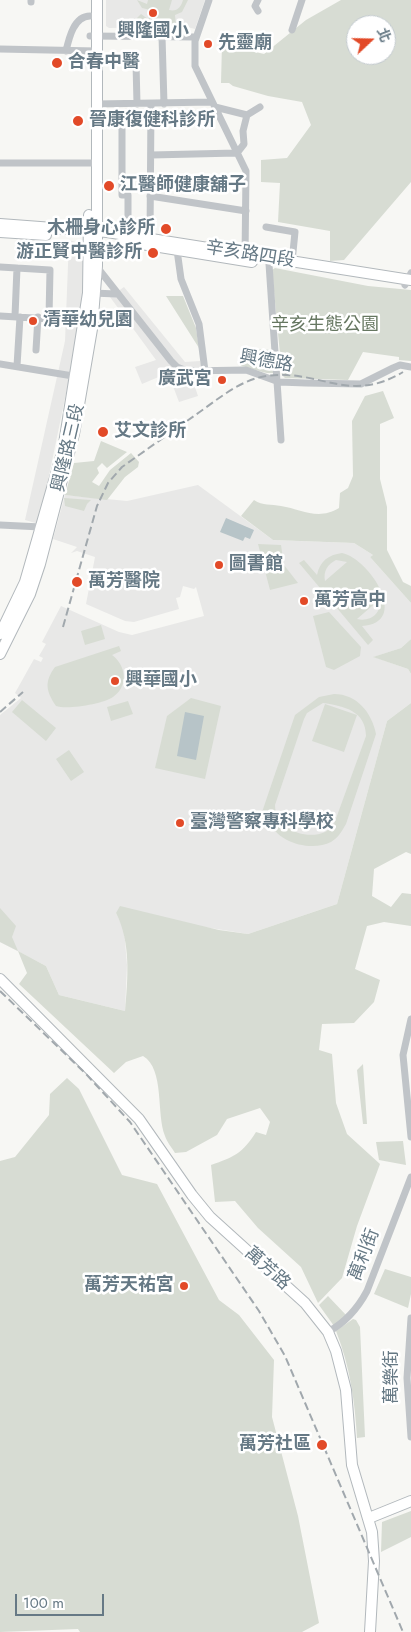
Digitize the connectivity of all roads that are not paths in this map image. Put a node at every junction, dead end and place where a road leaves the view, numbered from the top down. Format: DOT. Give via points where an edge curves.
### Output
graph roads {
  1 [pos="90,0"];
  2 [pos="97,0"];
  3 [pos="208,0"];
  4 [pos="258,0"];
  5 [pos="302,0"];
  6 [pos="258,11"];
  7 [pos="90,16"];
  8 [pos="292,30"];
  9 [pos="93,36"];
  10 [pos="162,36"];
  11 [pos="196,37"];
  12 [pos="0,49"];
  13 [pos="66,51"];
  14 [pos="93,51"];
  15 [pos="136,63"];
  16 [pos="96,104"];
  17 [pos="138,104"];
  18 [pos="151,104"];
  19 [pos="164,104"];
  20 [pos="213,105"];
  21 [pos="260,106"];
  22 [pos="247,115"];
  23 [pos="122,122"];
  24 [pos="237,153"];
  25 [pos="151,155"];
  26 [pos="0,163"];
  27 [pos="92,163"];
  28 [pos="150,196"];
  29 [pos="246,211"];
  30 [pos="0,224"];
  31 [pos="266,227"];
  32 [pos="0,232"];
  33 [pos="93,234"];
  34 [pos="125,235"];
  35 [pos="150,238"];
  36 [pos="177,250"];
  37 [pos="245,257"];
  38 [pos="292,262"];
  39 [pos="269,264"];
  40 [pos="97,266"];
  41 [pos="0,267"];
  42 [pos="17,268"];
  43 [pos="409,280"];
  44 [pos="92,293"];
  45 [pos="117,294"];
  46 [pos="0,316"];
  47 [pos="18,316"];
  48 [pos="38,317"];
  49 [pos="49,317"];
  50 [pos="84,320"];
  51 [pos="36,350"];
  52 [pos="0,364"];
  53 [pos="17,366"];
  54 [pos="411,367"];
  55 [pos="206,371"];
  56 [pos="80,377"];
  57 [pos="279,382"];
  58 [pos="281,440"];
  59 [pos="0,525"];
  60 [pos="44,529"];
  61 [pos="0,634"];
  62 [pos="0,654"];
  63 [pos="1,981"];
  64 [pos="411,1018"];
  65 [pos="411,1137"];
  66 [pos="411,1177"];
  67 [pos="411,1318"];
  68 [pos="328,1332"];
  69 [pos="411,1437"];
  70 [pos="411,1501"];
  71 [pos="369,1518"];
  72 [pos="370,1632"];
  1 -- 7 [label="main road"];
  2 -- 9 [label="main road"];
  3 -- 11 [label="street"];
  4 -- 6 [label="street" via="255,6"];
  5 -- 8 [label="street"];
  7 -- 9 [label="main road"];
  7 -- 13 [label="street" via="80,19 72,31"];
  9 -- 10 [label="street"];
  9 -- 14 [label="main road"];
  10 -- 11 [label="street"];
  10 -- 19 [label="street"];
  11 -- 20 [label="street" via="196,66"];
  12 -- 13 [label="street"];
  13 -- 14 [label="street"];
  14 -- 16 [label="main road"];
  14 -- 27 [label="main road"];
  15 -- 17 [label="street"];
  16 -- 17 [label="street"];
  16 -- 27 [label="main road"];
  17 -- 18 [label="street"];
  18 -- 19 [label="street"];
  18 -- 25 [label="street"];
  19 -- 20 [label="street"];
  20 -- 22 [label="street"];
  20 -- 24 [label="street"];
  21 -- 22 [label="street"];
  22 -- 24 [label="street" via="244,144"];
  23 -- 34 [label="street" via="122,195 128,195"];
  24 -- 25 [label="street"];
  24 -- 29 [label="street" via="246,171"];
  25 -- 28 [label="street"];
  26 -- 27 [label="street"];
  27 -- 33 [label="main road"];
  28 -- 29 [label="street"];
  28 -- 35 [label="street"];
  29 -- 37 [label="street"];
  30 -- 33 [label="main road"];
  31 -- 38 [label="street" via="295,232"];
  32 -- 33 [label="main road"];
  33 -- 34 [label="main road, 辛亥路四段"];
  33 -- 36 [label="main road, 辛亥路四段"];
  33 -- 40 [label="main road, 興隆路三段"];
  33 -- 44 [label="main road, 興隆路三段"];
  34 -- 35 [label="main road, 辛亥路四段"];
  35 -- 37 [label="main road, 辛亥路四段"];
  36 -- 37 [label="main road, 辛亥路四段"];
  36 -- 55 [label="street" via="181,279 199,324"];
  37 -- 38 [label="main road, 辛亥路四段"];
  37 -- 39 [label="main road, 辛亥路四段"];
  38 -- 43 [label="main road, 辛亥路四段"];
  39 -- 43 [label="main road, 辛亥路四段"];
  39 -- 57 [label="street"];
  40 -- 44 [label="main road, 興隆路三段"];
  40 -- 45 [label="street, 興德路"];
  41 -- 42 [label="street"];
  42 -- 47 [label="street"];
  42 -- 49 [label="street" via="50,270"];
  44 -- 45 [label="street"];
  44 -- 50 [label="main road, 興隆路三段"];
  44 -- 56 [label="main road, 興隆路三段"];
  45 -- 55 [label="street, 興德路" via="177,368"];
  46 -- 47 [label="street"];
  47 -- 48 [label="street"];
  47 -- 53 [label="street"];
  48 -- 49 [label="street"];
  48 -- 51 [label="street"];
  49 -- 50 [label="street"];
  50 -- 56 [label="main road, 興隆路三段"];
  52 -- 53 [label="street"];
  53 -- 56 [label="street"];
  54 -- 57 [label="street, 興德路" via="400,365 361,384"];
  55 -- 57 [label="street, 興德路" via="246,370"];
  56 -- 60 [label="main road, 興隆路三段" via="68,459"];
  57 -- 58 [label="street" via="276,389"];
  59 -- 60 [label="street"];
  60 -- 61 [label="main road, 興隆路三段" via="23,587"];
  60 -- 62 [label="main road, 興隆路三段" via="30,594"];
  63 -- 68 [label="main road, 萬芳路" via="136,1115 210,1217 305,1303"];
  64 -- 65 [label="street" via="403,1055"];
  66 -- 68 [label="street, 萬利街" via="359,1306"];
  67 -- 69 [label="street, 萬樂街" via="407,1378"];
  68 -- 71 [label="main road, 萬芳路" via="346,1390 351,1460"];
  70 -- 71 [label="main road"];
  71 -- 72 [label="main road, 萬芳路" via="374,1552"];
}
